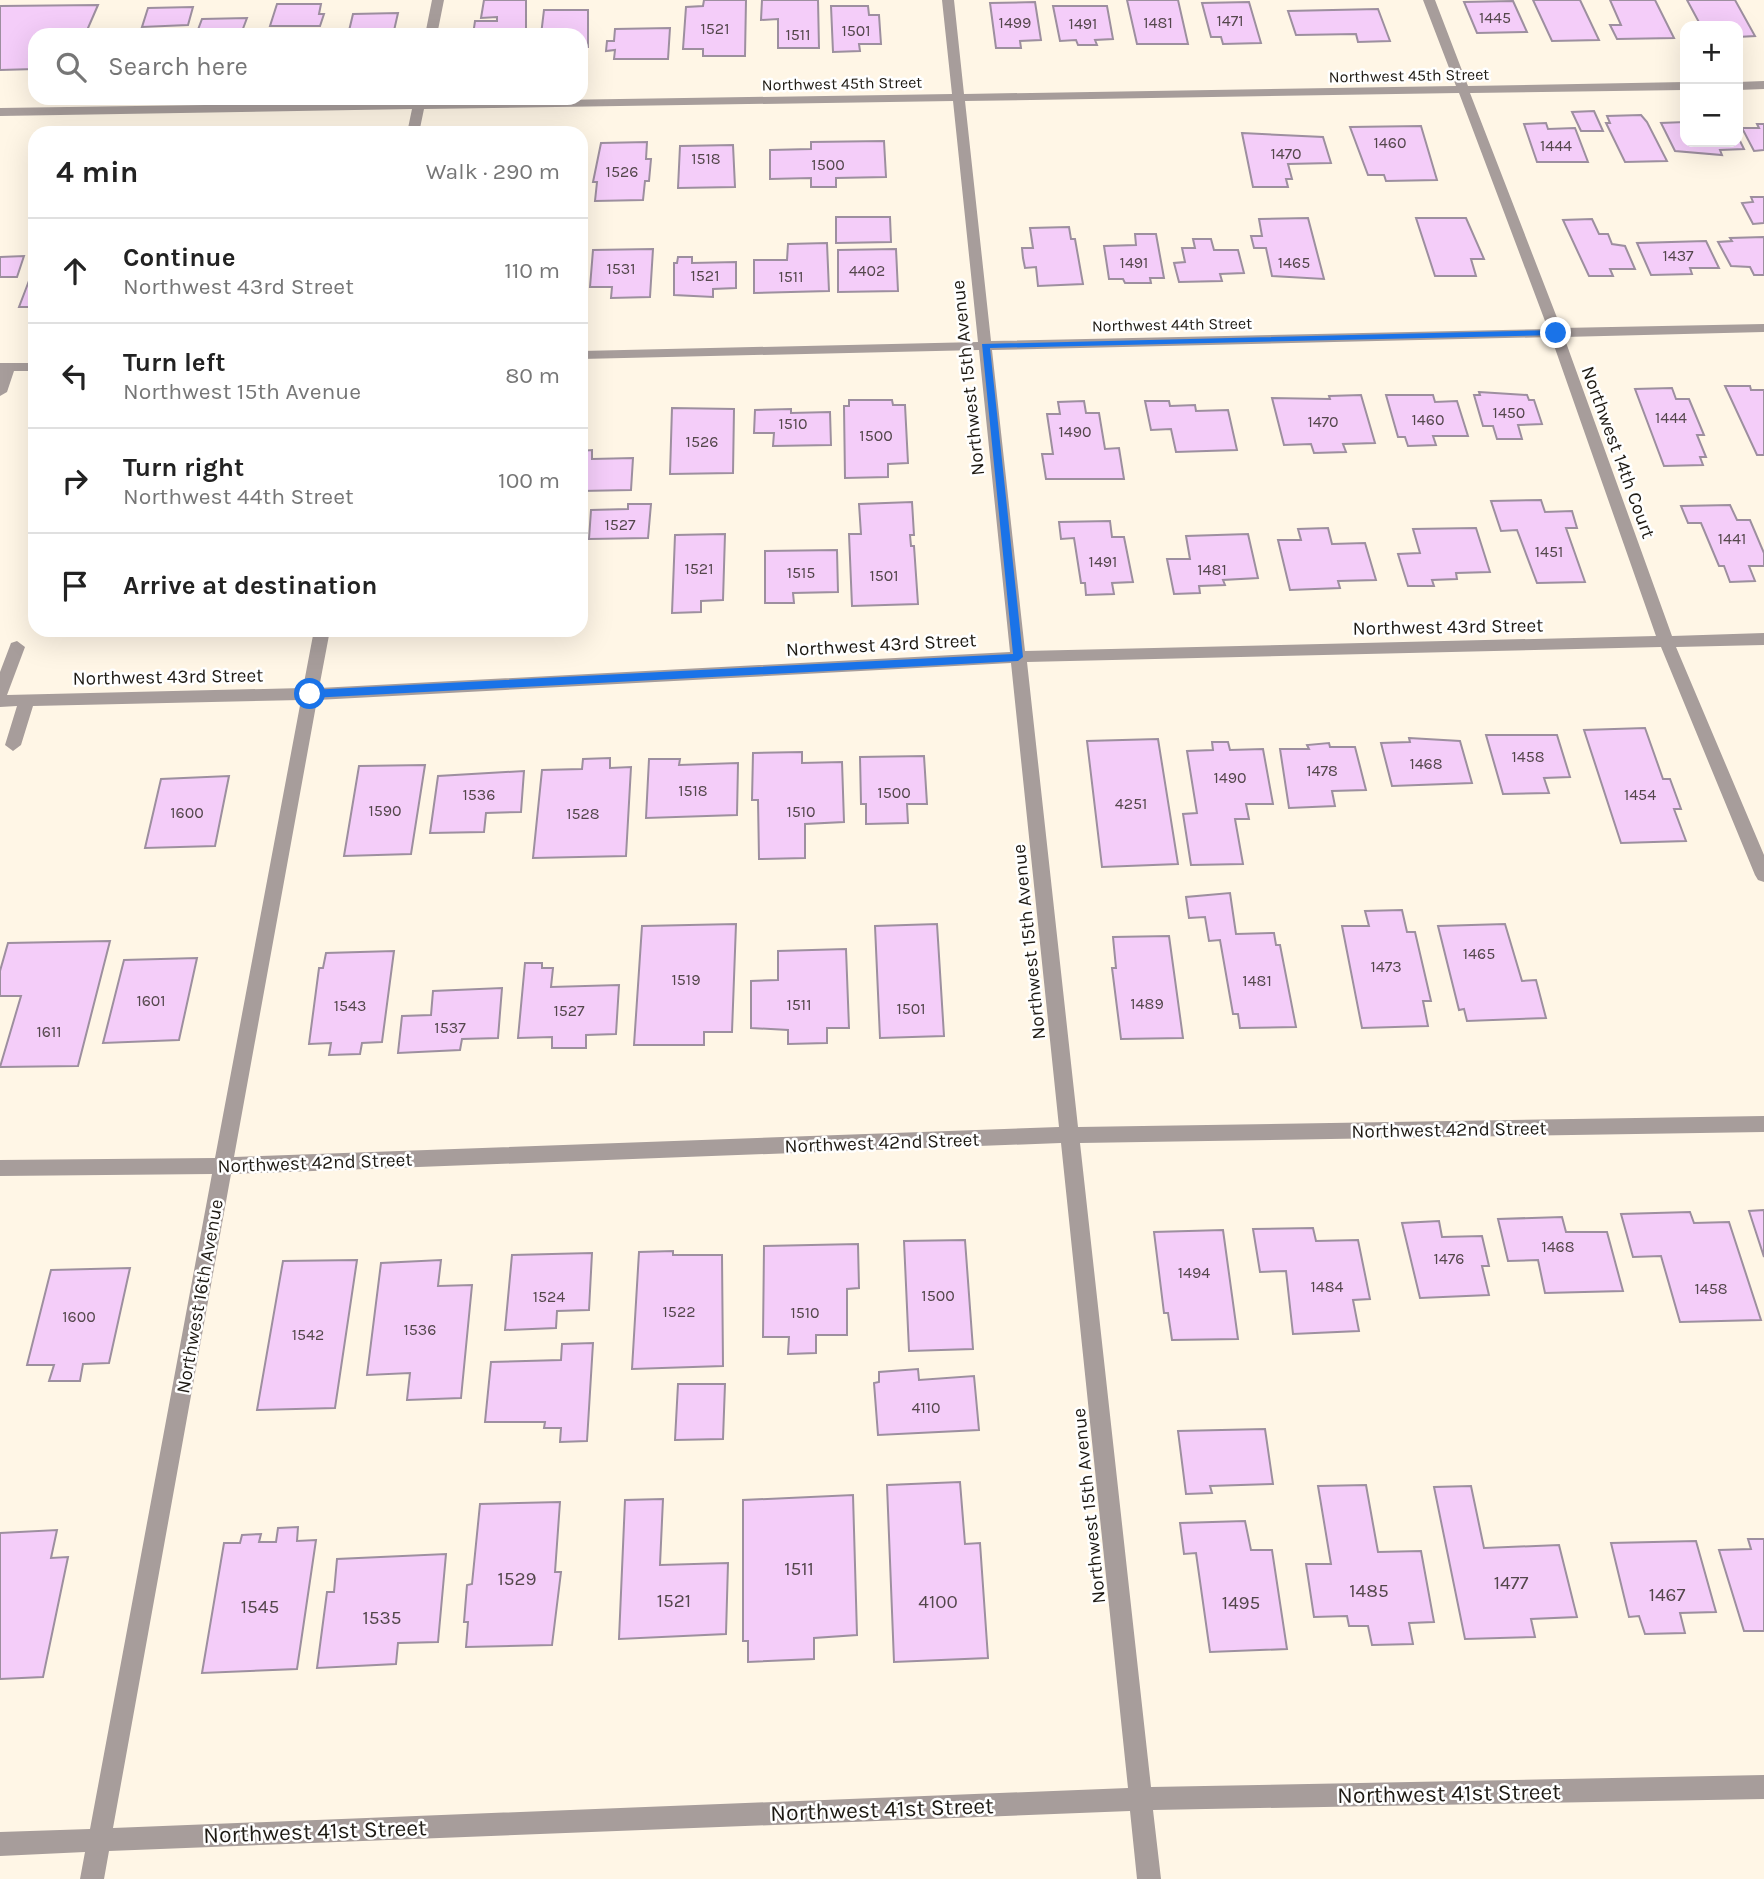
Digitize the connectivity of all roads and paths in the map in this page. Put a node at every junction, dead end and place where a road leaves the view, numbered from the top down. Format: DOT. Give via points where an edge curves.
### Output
graph roads {
  1 [pos="438,0"];
  2 [pos="948,0"];
  3 [pos="1429,0"];
  4 [pos="432,28"];
  5 [pos="1764,85"];
  6 [pos="1680,86"];
  7 [pos="1743,86"];
  8 [pos="1463,89"];
  9 [pos="958,97"];
  10 [pos="588,100"];
  11 [pos="293,105"];
  12 [pos="418,105"];
  13 [pos="0,112"];
  14 [pos="414,126"];
  15 [pos="1764,328"];
  16 [pos="1556,333"];
  17 [pos="985,346"];
  18 [pos="588,355"];
  19 [pos="28,367"];
  20 [pos="4,368"];
  21 [pos="0,392"];
  22 [pos="321,637"];
  23 [pos="1764,639"];
  24 [pos="1666,641"];
  25 [pos="17,647"];
  26 [pos="1018,657"];
  27 [pos="0,694"];
  28 [pos="310,694"];
  29 [pos="0,701"];
  30 [pos="27,701"];
  31 [pos="13,745"];
  32 [pos="1764,874"];
  33 [pos="1764,1124"];
  34 [pos="1070,1135"];
  35 [pos="223,1166"];
  36 [pos="0,1168"];
  37 [pos="1764,1787"];
  38 [pos="1141,1799"];
  39 [pos="99,1840"];
  40 [pos="0,1844"];
  41 [pos="92,1879"];
  42 [pos="1149,1879"];
  1 -- 4 [label="street"];
  2 -- 9 [label="street, Northwest 15th Avenue"];
  3 -- 8 [label="street, Northwest 14th Court"];
  5 -- 7 [label="street"];
  6 -- 8 [label="street, Northwest 45th Street"];
  8 -- 9 [label="street, Northwest 45th Street"];
  8 -- 16 [label="street, Northwest 14th Court"];
  9 -- 10 [label="street, Northwest 45th Street"];
  9 -- 17 [label="street, Northwest 15th Avenue"];
  11 -- 13 [label="street, Northwest 45th Street"];
  12 -- 14 [label="street"];
  15 -- 16 [label="street, Northwest 44th Street"];
  16 -- 17 [label="street, Northwest 44th Street"];
  16 -- 24 [label="street, Northwest 14th Court"];
  17 -- 18 [label="street, Northwest 44th Street"];
  17 -- 26 [label="street, Northwest 15th Avenue"];
  19 -- 20 [label="street"];
  20 -- 21 [label="street"];
  22 -- 28 [label="street, Northwest 16th Avenue"];
  23 -- 24 [label="street, Northwest 43rd Street"];
  24 -- 26 [label="street, Northwest 43rd Street"];
  24 -- 32 [label="street, Northwest 14th Court"];
  25 -- 27 [label="street"];
  26 -- 28 [label="street, Northwest 43rd Street"];
  26 -- 34 [label="street, Northwest 15th Avenue"];
  28 -- 30 [label="street, Northwest 43rd Street"];
  28 -- 35 [label="street, Northwest 16th Avenue"];
  29 -- 30 [label="street, Northwest 43rd Street"];
  30 -- 31 [label="street"];
  33 -- 34 [label="street, Northwest 42nd Street"];
  34 -- 35 [label="street, Northwest 42nd Street"];
  34 -- 38 [label="street, Northwest 15th Avenue"];
  35 -- 36 [label="street, Northwest 42nd Street"];
  35 -- 39 [label="street, Northwest 16th Avenue"];
  37 -- 38 [label="street, Northwest 41st Street"];
  38 -- 39 [label="street, Northwest 41st Street"];
  38 -- 42 [label="street, Northwest 15th Avenue"];
  39 -- 40 [label="street, Northwest 41st Street"];
  39 -- 41 [label="street, Northwest 16th Avenue"];
}
